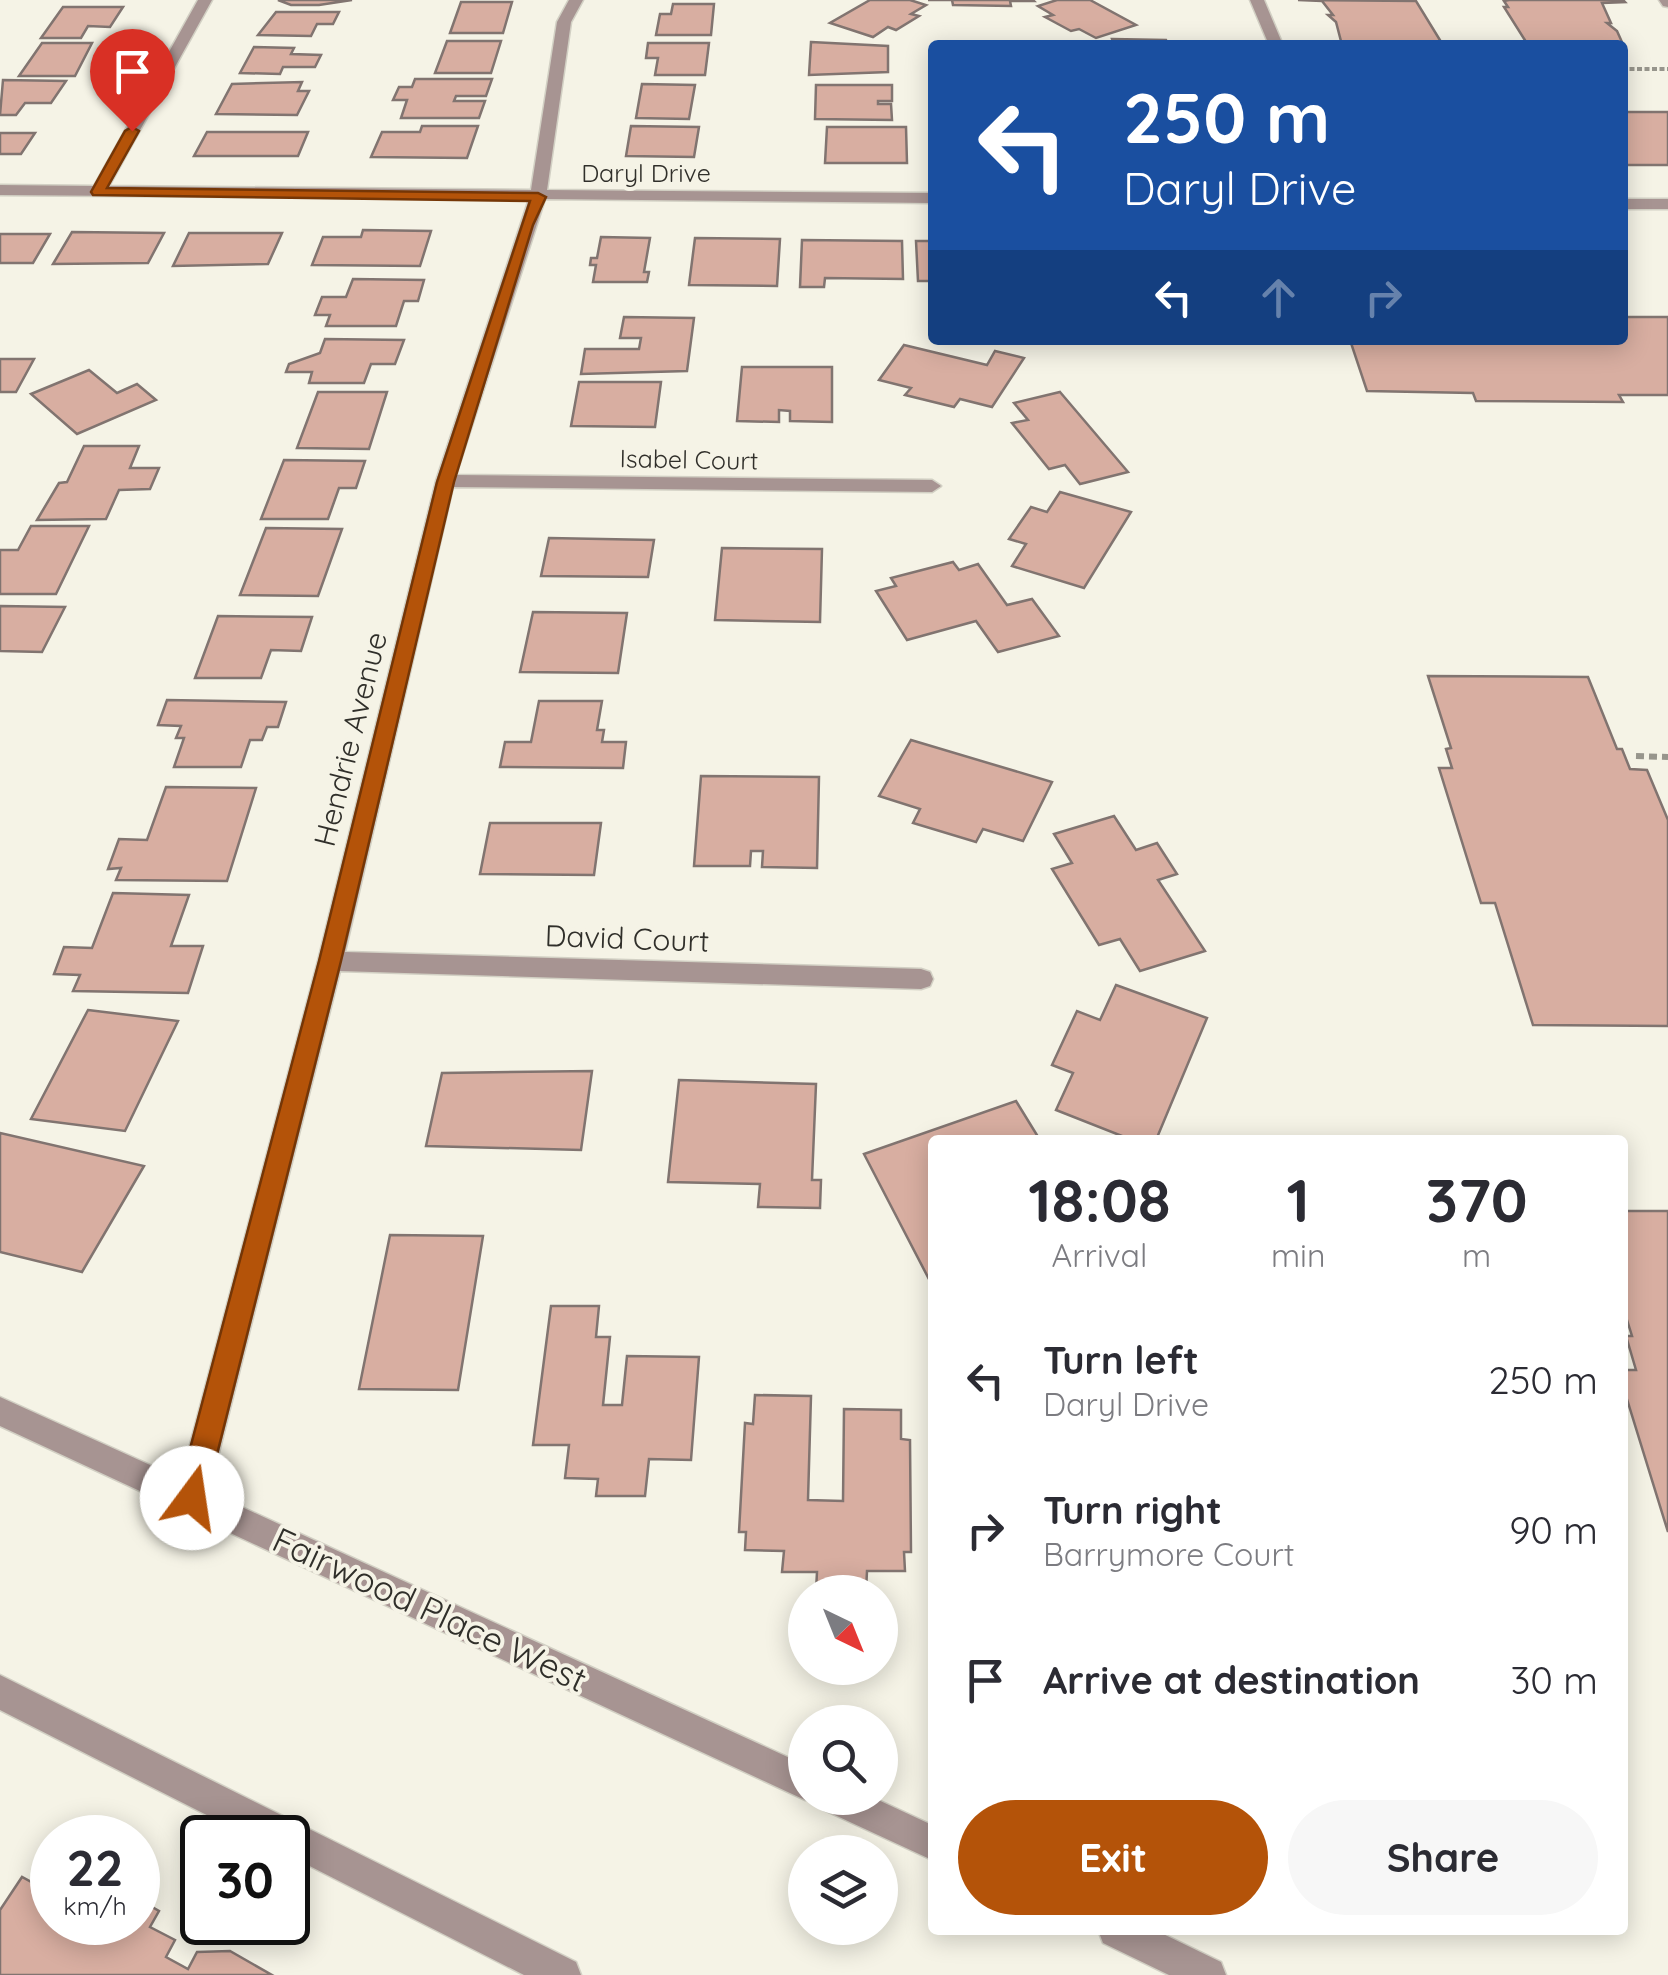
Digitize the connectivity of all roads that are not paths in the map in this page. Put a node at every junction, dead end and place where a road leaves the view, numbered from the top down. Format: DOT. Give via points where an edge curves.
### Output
graph roads {
  1 [pos="205,0"];
  2 [pos="576,0"];
  3 [pos="1257,0"];
  4 [pos="1274,40"];
  5 [pos="0,190"];
  6 [pos="98,192"];
  7 [pos="538,197"];
  8 [pos="928,198"];
  9 [pos="1628,204"];
  10 [pos="1668,204"];
  11 [pos="445,482"];
  12 [pos="932,486"];
  13 [pos="330,961"];
  14 [pos="921,980"];
  15 [pos="0,1411"];
  16 [pos="192,1498"];
  17 [pos="0,1692"];
  18 [pos="788,1775"];
  19 [pos="873,1815"];
  20 [pos="928,1840"];
  21 [pos="1126,1935"];
  22 [pos="563,1975"];
  23 [pos="1208,1975"];
  1 -- 6 [label="street"];
  2 -- 7 [label="street, Hendrie Avenue" via="564,22"];
  3 -- 4 [label="street"];
  5 -- 6 [label="street, Daryl Drive"];
  6 -- 7 [label="street, Daryl Drive"];
  7 -- 8 [label="street, Daryl Drive"];
  7 -- 11 [label="street, Hendrie Avenue"];
  9 -- 10 [label="street"];
  11 -- 12 [label="street, Isabel Court"];
  11 -- 13 [label="street, Hendrie Avenue"];
  13 -- 14 [label="street, David Court"];
  13 -- 16 [label="street, Hendrie Avenue"];
  15 -- 16 [label="street, Fairwood Place West"];
  16 -- 18 [label="street, Fairwood Place West"];
  17 -- 22 [label="street"];
  19 -- 20 [label="street"];
  21 -- 23 [label="street"];
}
